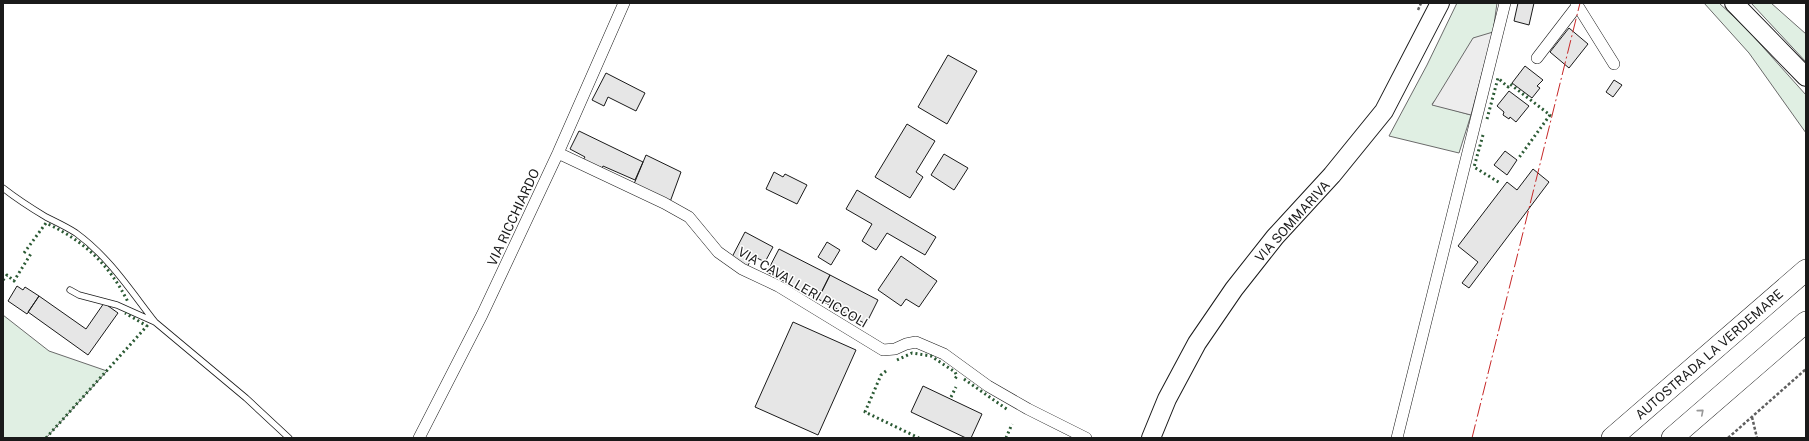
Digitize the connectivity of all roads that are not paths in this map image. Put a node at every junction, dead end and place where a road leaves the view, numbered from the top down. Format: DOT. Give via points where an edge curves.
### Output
graph roads {
  1 [pos="624,3"];
  2 [pos="1505,3"];
  3 [pos="1734,3"];
  4 [pos="1439,4"];
  5 [pos="1576,5"];
  6 [pos="1537,58"];
  7 [pos="1614,64"];
  8 [pos="1806,77"];
  9 [pos="558,153"];
  10 [pos="3,188"];
  11 [pos="1806,270"];
  12 [pos="70,290"];
  13 [pos="155,322"];
  14 [pos="1806,322"];
  15 [pos="289,438"];
  16 [pos="419,438"];
  17 [pos="1086,438"];
  18 [pos="1151,438"];
  19 [pos="1397,438"];
  20 [pos="1612,438"];
  21 [pos="1672,438"];
  1 -- 9 [label="street, VIA RICCHIARDO"];
  2 -- 19 [label="street"];
  3 -- 8 [label="main road"];
  4 -- 18 [label="main road, VIA SOMMARIVA" via="1384,111 1332,176 1275,237 1234,289 1197,343 1167,399"];
  5 -- 6 [label="street"];
  5 -- 7 [label="street"];
  9 -- 16 [label="street, VIA RICCHIARDO" via="482,315"];
  9 -- 17 [label="street, VIA CAVALLERI PICCOLI" via="664,202 689,217 718,252 742,269 778,286 883,350 896,349 916,342 944,354 988,386"];
  10 -- 13 [label="lane" via="35,211 75,232 100,253 116,269"];
  11 -- 20 [label="highway, AUTOSTRADA LA VERDEMARE"];
  12 -- 13 [label="lane" via="117,305"];
  13 -- 15 [label="lane" via="246,398"];
  21 -- 14 [label="highway, one-way"];
}
